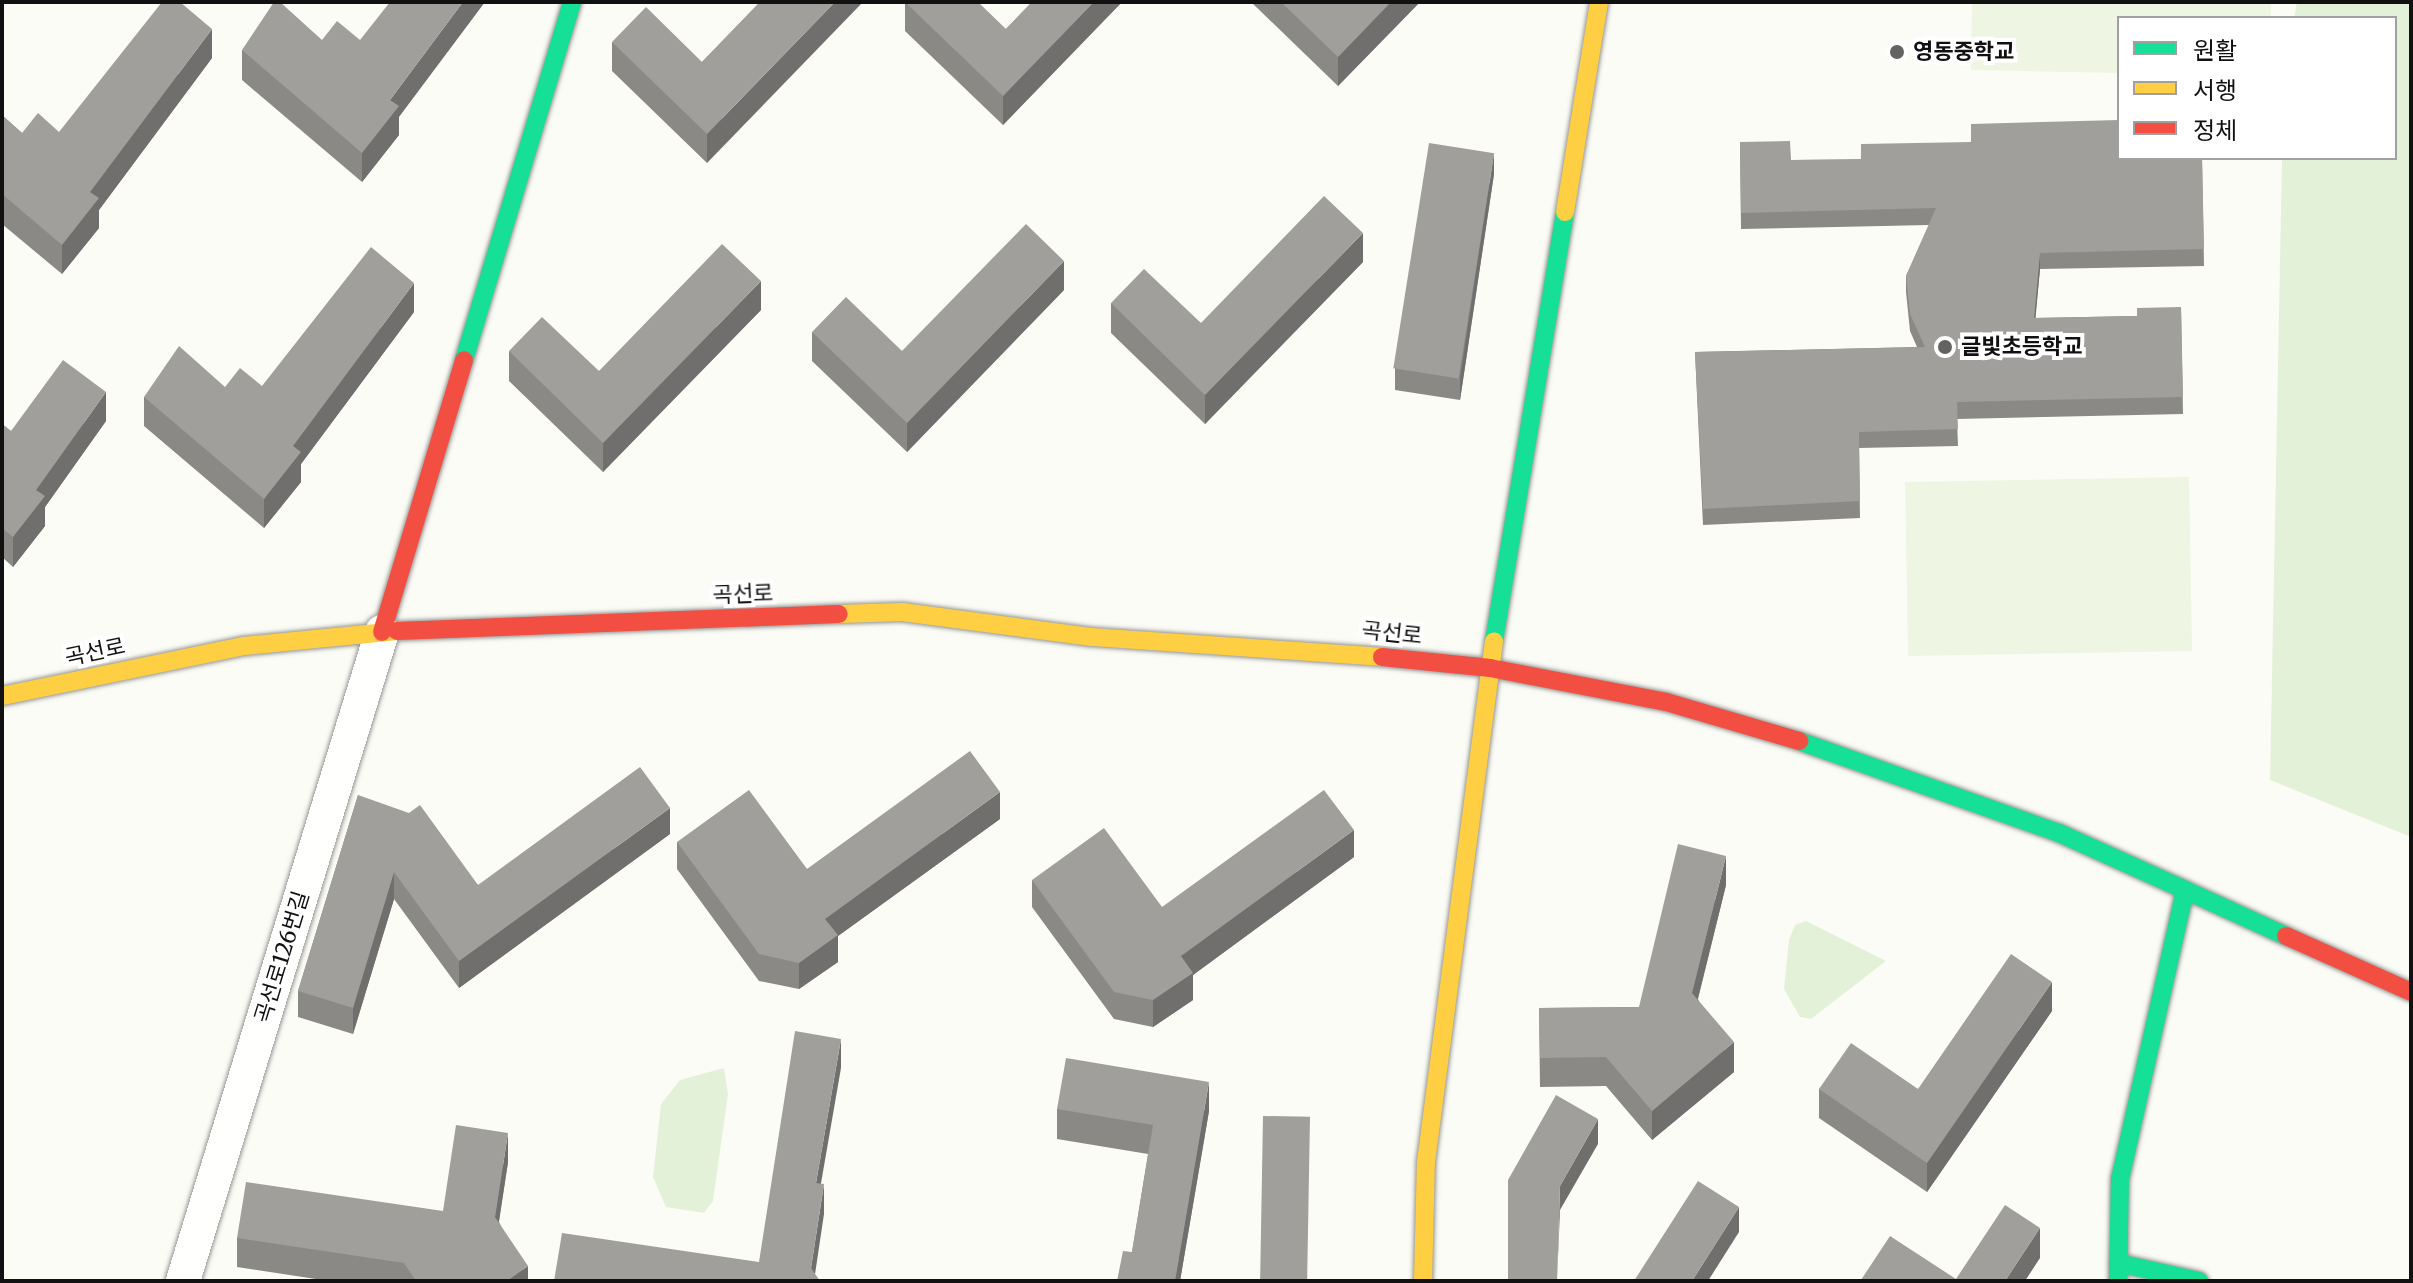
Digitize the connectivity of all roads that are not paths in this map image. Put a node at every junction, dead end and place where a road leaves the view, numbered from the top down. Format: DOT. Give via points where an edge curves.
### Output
graph roads {
  1 [pos="572,2"];
  2 [pos="1599,2"];
  3 [pos="382,632"];
  4 [pos="1490,668"];
  5 [pos="2,696"];
  6 [pos="2185,890"];
  7 [pos="2411,992"];
  8 [pos="2118,1272"];
  9 [pos="183,1281"];
  10 [pos="1423,1281"];
  11 [pos="2199,1281"];
  1 -- 3 [label="street"];
  2 -- 4 [label="street"];
  3 -- 4 [label="street, 곡선로" via="902,612 1092,637 1274,645"];
  3 -- 5 [label="street, 곡선로" via="244,646"];
  3 -- 9 [label="street, 곡선로126번길"];
  4 -- 6 [label="street, 곡선로" via="1666,702 1834,751 2059,833"];
  4 -- 10 [label="street" via="1426,1162"];
  6 -- 7 [label="street, 곡선로"];
  6 -- 8 [label="street" via="2120,1179"];
  8 -- 11 [label="street"];
}
